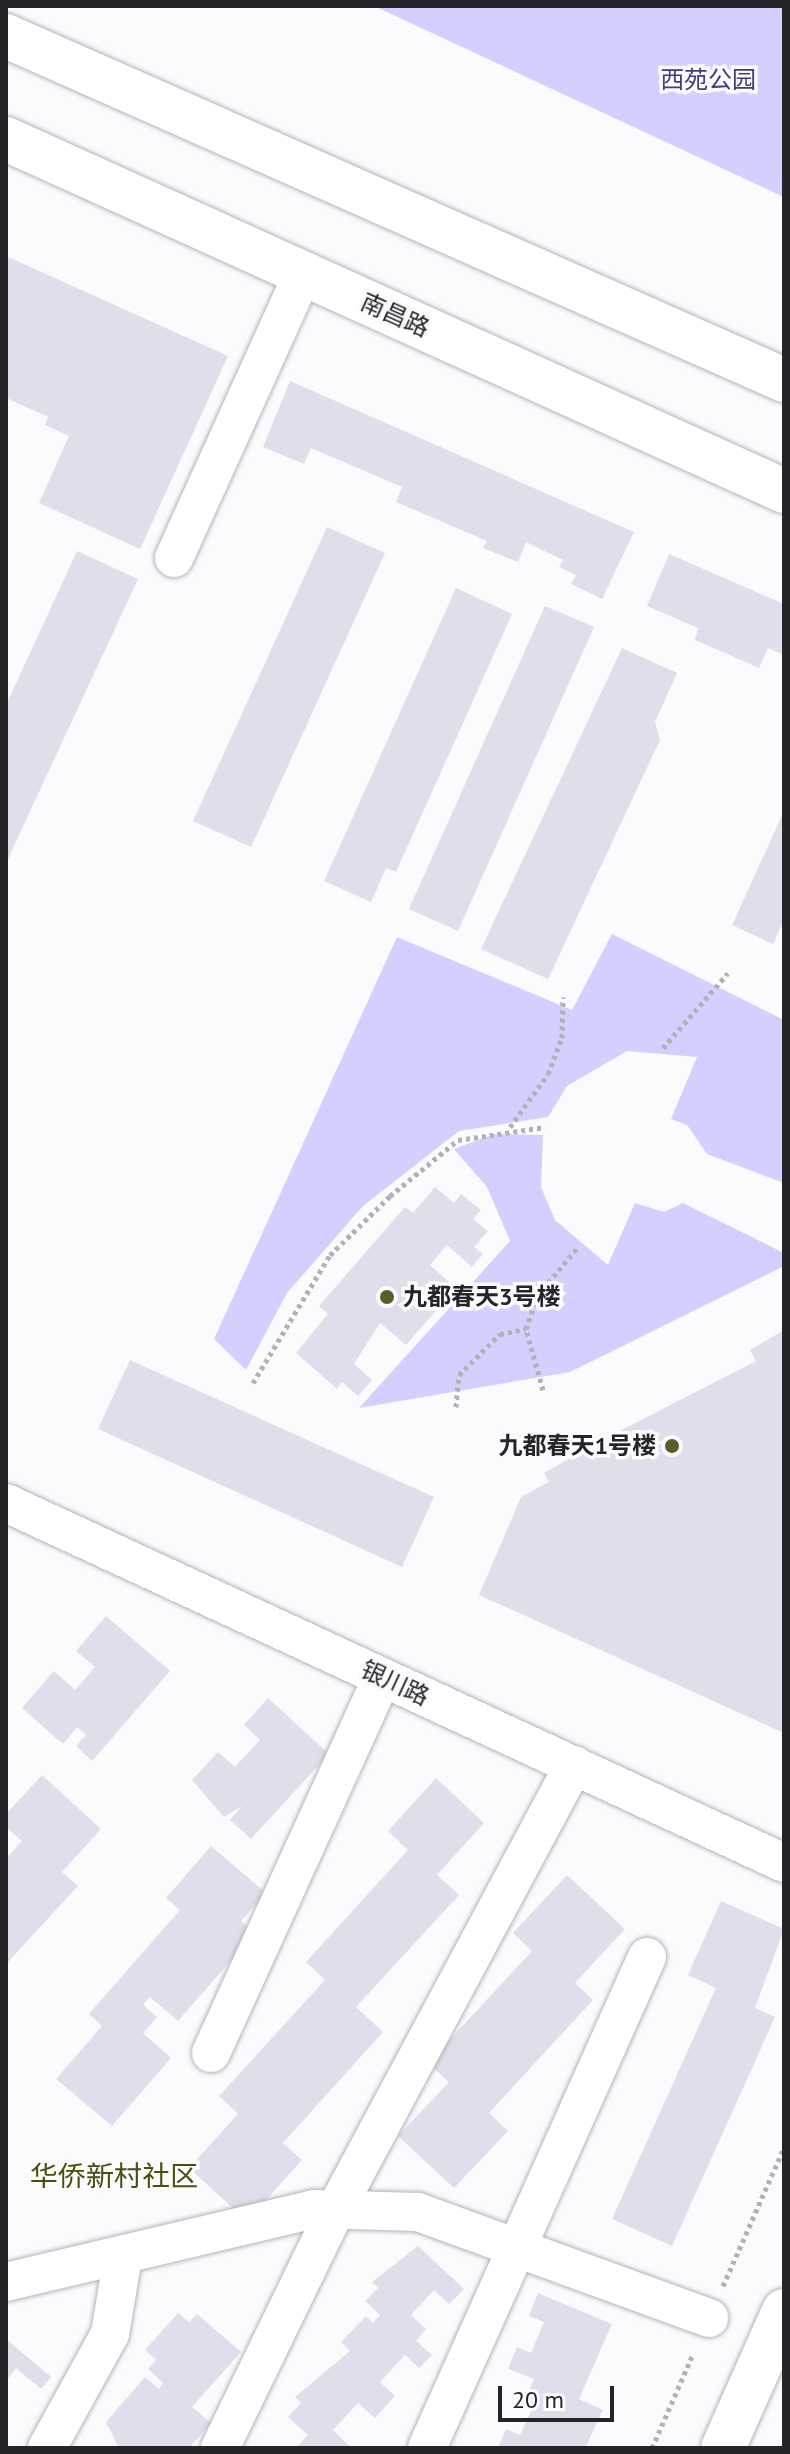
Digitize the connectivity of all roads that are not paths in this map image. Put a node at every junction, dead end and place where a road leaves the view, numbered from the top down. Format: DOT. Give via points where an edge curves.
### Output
graph roads {
  1 [pos="6,36"];
  2 [pos="6,139"];
  3 [pos="303,273"];
  4 [pos="784,380"];
  5 [pos="784,491"];
  6 [pos="174,558"];
  7 [pos="6,1503"];
  8 [pos="382,1677"];
  9 [pos="574,1765"];
  10 [pos="784,1863"];
  11 [pos="647,1957"];
  12 [pos="211,2053"];
  13 [pos="336,2209"];
  14 [pos="517,2247"];
  15 [pos="123,2256"];
  16 [pos="6,2282"];
  17 [pos="784,2311"];
  18 [pos="709,2318"];
  19 [pos="47,2448"];
  20 [pos="220,2448"];
  21 [pos="427,2448"];
  22 [pos="723,2448"];
  1 -- 4 [label="main road"];
  2 -- 3 [label="main road, 南昌路"];
  3 -- 5 [label="main road, 南昌路"];
  3 -- 6 [label="street"];
  7 -- 8 [label="street, 银川路"];
  8 -- 9 [label="street, 银川路"];
  8 -- 12 [label="street"];
  9 -- 10 [label="street, 银川路"];
  9 -- 13 [label="street"];
  11 -- 14 [label="street"];
  13 -- 14 [label="street" via="418,2212"];
  13 -- 15 [label="street"];
  13 -- 20 [label="street"];
  14 -- 18 [label="street"];
  14 -- 21 [label="street"];
  15 -- 16 [label="street"];
  15 -- 19 [label="street" via="110,2334"];
  17 -- 22 [label="main road"];
}
